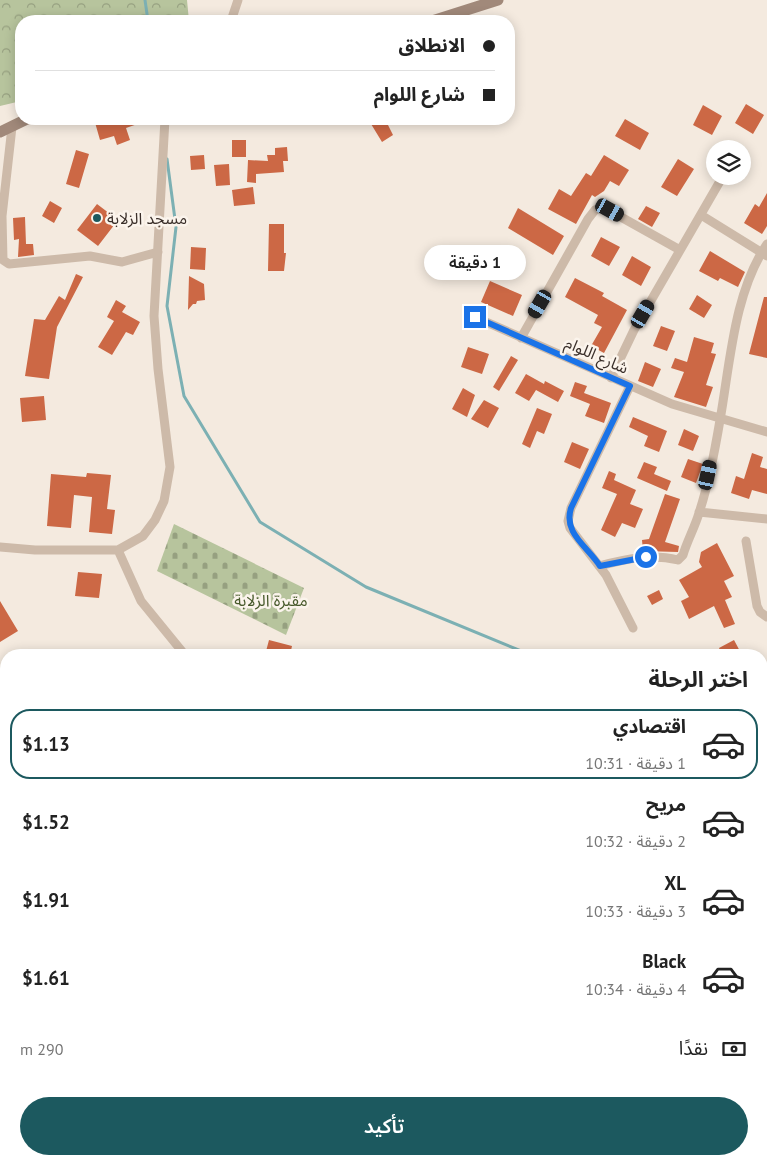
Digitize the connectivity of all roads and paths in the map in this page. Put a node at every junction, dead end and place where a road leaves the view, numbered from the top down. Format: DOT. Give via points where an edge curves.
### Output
graph roads {
  1 [pos="238,0"];
  2 [pos="498,0"];
  3 [pos="233,15"];
  4 [pos="451,15"];
  5 [pos="16,125"];
  6 [pos="165,125"];
  7 [pos="12,127"];
  8 [pos="0,132"];
  9 [pos="718,185"];
  10 [pos="701,215"];
  11 [pos="1,230"];
  12 [pos="767,244"];
  13 [pos="680,250"];
  14 [pos="158,252"];
  15 [pos="764,254"];
  16 [pos="475,317"];
  17 [pos="521,338"];
  18 [pos="611,378"];
  19 [pos="630,386"];
  20 [pos="720,420"];
  21 [pos="767,432"];
  22 [pos="700,512"];
  23 [pos="767,519"];
  24 [pos="746,541"];
  25 [pos="0,547"];
  26 [pos="118,550"];
  27 [pos="600,566"];
  28 [pos="767,617"];
  29 [pos="633,628"];
  30 [pos="180,649"];
  1 -- 3 [label="street"];
  2 -- 4 [label="main road"];
  5 -- 7 [label="main road"];
  6 -- 14 [label="street"];
  7 -- 8 [label="main road"];
  7 -- 11 [label="street"];
  9 -- 10 [label="street"];
  10 -- 13 [label="street"];
  10 -- 15 [label="street"];
  11 -- 14 [label="street" via="2,258 9,264 90,256 122,262"];
  12 -- 15 [label="street"];
  13 -- 17 [label="street" via="603,207 596,210"];
  13 -- 18 [label="street" via="634,330"];
  14 -- 26 [label="street" via="155,340 169,476 164,502 155,520 143,536"];
  15 -- 20 [label="street" via="741,306"];
  16 -- 17 [label="street, شارع اللوام"];
  17 -- 18 [label="street, شارع اللوام"];
  18 -- 19 [label="street, شارع اللوام"];
  19 -- 20 [label="street, شارع اللوام"];
  19 -- 27 [label="street" via="571,508 568,521 573,533"];
  20 -- 21 [label="street, شارع اللوام"];
  20 -- 22 [label="street"];
  22 -- 23 [label="street"];
  22 -- 27 [label="street" via="680,559 636,557"];
  24 -- 28 [label="street" via="758,606"];
  25 -- 26 [label="street"];
  26 -- 30 [label="street" via="141,601"];
  27 -- 29 [label="street"];
}
